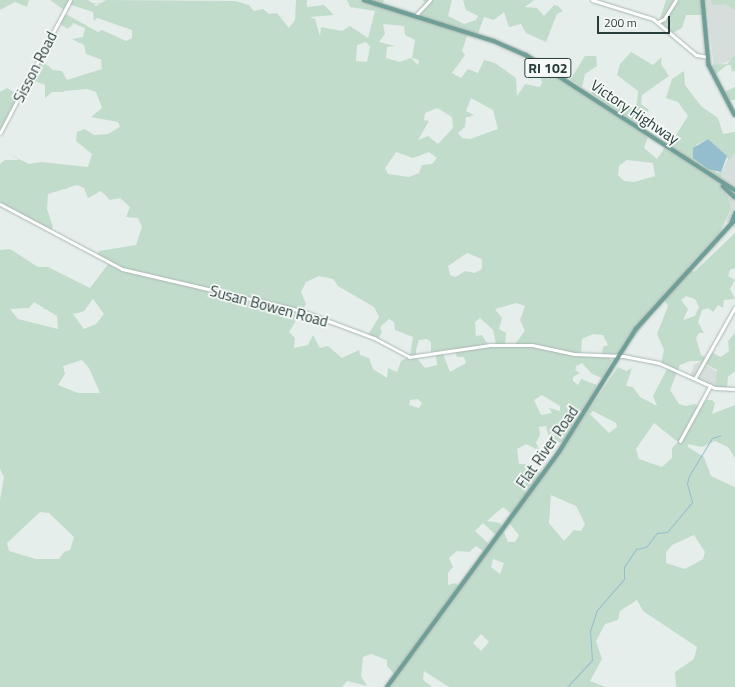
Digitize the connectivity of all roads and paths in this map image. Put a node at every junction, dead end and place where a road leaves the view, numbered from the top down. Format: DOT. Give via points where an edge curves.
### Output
graph roads {
  1 [pos="70,0"];
  2 [pos="364,0"];
  3 [pos="430,0"];
  4 [pos="592,0"];
  5 [pos="676,0"];
  6 [pos="703,0"];
  7 [pos="415,16"];
  8 [pos="658,22"];
  9 [pos="708,57"];
  10 [pos="735,115"];
  11 [pos="0,133"];
  12 [pos="713,178"];
  13 [pos="735,190"];
  14 [pos="735,197"];
  15 [pos="0,204"];
  16 [pos="735,214"];
  17 [pos="735,220"];
  18 [pos="731,225"];
  19 [pos="735,227"];
  20 [pos="735,307"];
  21 [pos="618,357"];
  22 [pos="696,378"];
  23 [pos="710,386"];
  24 [pos="735,389"];
  25 [pos="680,441"];
  26 [pos="387,687"];
  1 -- 11 [label="street, Sisson Road"];
  2 -- 7 [label="main road, Victory Highway / RI 102"];
  3 -- 7 [label="street"];
  4 -- 8 [label="street"];
  5 -- 8 [label="street" via="664,19"];
  6 -- 9 [label="main road"];
  7 -- 12 [label="main road, Victory Highway / RI 102" via="494,41 534,59"];
  8 -- 9 [label="street" via="696,55"];
  9 -- 10 [label="main road" via="714,79"];
  12 -- 13 [label="main road, Victory Highway / RI 102"];
  12 -- 14 [label="main road, Victory Highway / RI 102"];
  15 -- 21 [label="street, Susan Bowen Road" via="122,269 302,311 374,338 409,357 512,344 548,347 574,354"];
  16 -- 18 [label="main road, Flat River Road"];
  17 -- 18 [label="main road, Flat River Road"];
  18 -- 19 [label="street"];
  18 -- 21 [label="main road, Flat River Road" via="649,312"];
  20 -- 22 [label="street"];
  21 -- 22 [label="street, Susan Bowen Road" via="659,363"];
  21 -- 26 [label="main road, Flat River Road" via="559,452"];
  22 -- 23 [label="street, Susan Bowen Road"];
  23 -- 24 [label="street"];
  23 -- 25 [label="street"];
}
